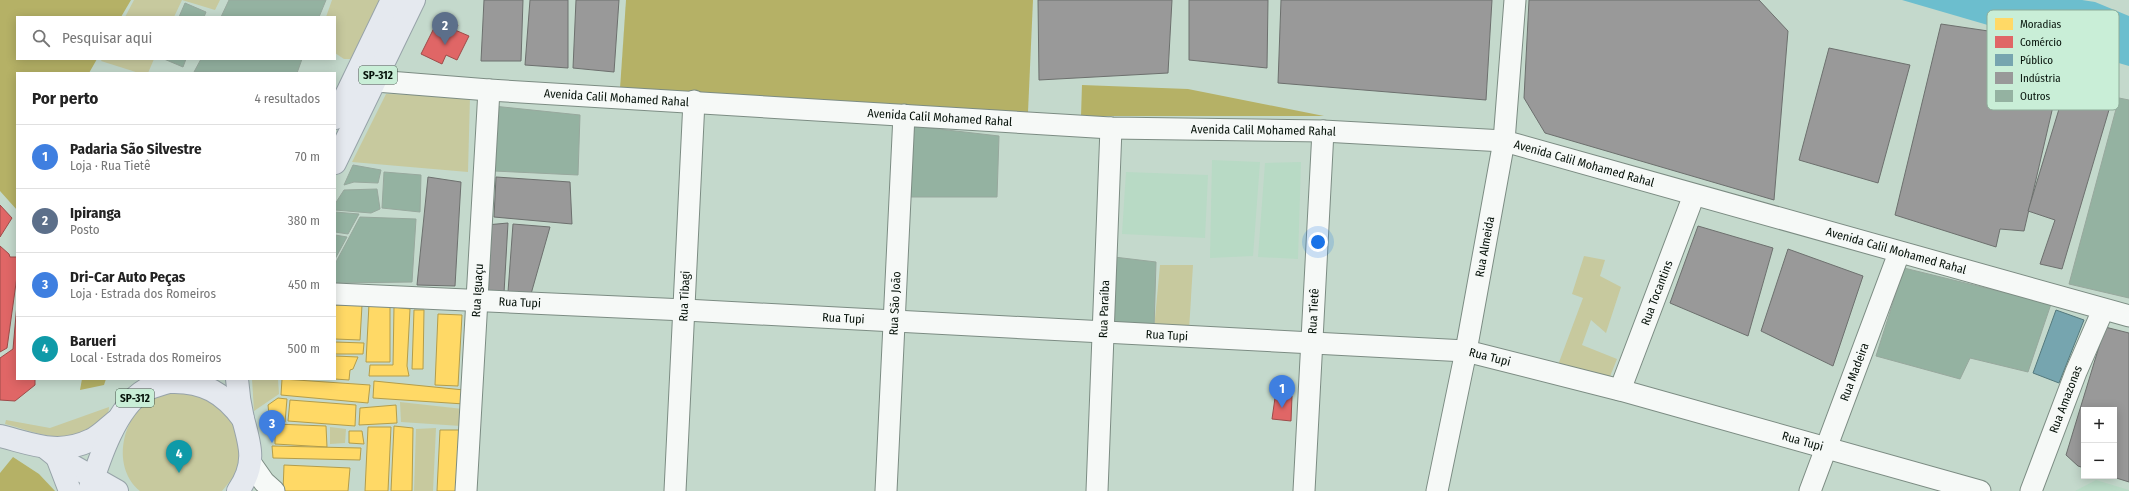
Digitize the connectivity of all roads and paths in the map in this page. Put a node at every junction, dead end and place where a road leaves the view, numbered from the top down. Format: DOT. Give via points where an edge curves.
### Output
graph roads {
  1 [pos="392,0"];
  2 [pos="414,0"];
  3 [pos="1514,0"];
  4 [pos="376,81"];
  5 [pos="489,90"];
  6 [pos="694,101"];
  7 [pos="904,115"];
  8 [pos="336,116"];
  9 [pos="1111,128"];
  10 [pos="1323,131"];
  11 [pos="1504,141"];
  12 [pos="336,161"];
  13 [pos="1694,195"];
  14 [pos="1899,253"];
  15 [pos="336,294"];
  16 [pos="477,300"];
  17 [pos="686,310"];
  18 [pos="2103,310"];
  19 [pos="2129,316"];
  20 [pos="893,322"];
  21 [pos="1103,332"];
  22 [pos="1312,344"];
  23 [pos="1466,351"];
  24 [pos="174,380"];
  25 [pos="237,380"];
  26 [pos="1620,390"];
  27 [pos="243,420"];
  28 [pos="115,425"];
  29 [pos="0,436"];
  30 [pos="1826,447"];
  31 [pos="52,453"];
  32 [pos="250,462"];
  33 [pos="91,485"];
  34 [pos="70,491"];
  35 [pos="117,491"];
  36 [pos="122,491"];
  37 [pos="238,491"];
  38 [pos="274,491"];
  39 [pos="466,491"];
  40 [pos="675,491"];
  41 [pos="886,491"];
  42 [pos="1096,491"];
  43 [pos="1304,491"];
  44 [pos="1437,491"];
  45 [pos="1810,491"];
  46 [pos="1980,491"];
  47 [pos="2031,491"];
  1 -- 8 [label="main road, SP-312"];
  2 -- 4 [label="main road, SP-312"];
  3 -- 11 [label="street, Rua Almeida"];
  4 -- 5 [label="street, Avenida Calil Mohamed Rahal"];
  4 -- 12 [label="main road, SP-312"];
  5 -- 6 [label="street, Avenida Calil Mohamed Rahal"];
  5 -- 16 [label="street, Rua Iguaçu"];
  6 -- 7 [label="street, Avenida Calil Mohamed Rahal"];
  6 -- 17 [label="street, Rua Tibagi"];
  7 -- 9 [label="street, Avenida Calil Mohamed Rahal"];
  7 -- 20 [label="street, Rua São João"];
  9 -- 10 [label="street, Avenida Calil Mohamed Rahal"];
  9 -- 21 [label="street, Rua Paraíba"];
  10 -- 11 [label="street, Avenida Calil Mohamed Rahal"];
  10 -- 22 [label="street, Rua Tietê"];
  11 -- 13 [label="street, Avenida Calil Mohamed Rahal"];
  11 -- 23 [label="street, Rua Almeida"];
  13 -- 14 [label="street, Avenida Calil Mohamed Rahal"];
  13 -- 26 [label="street, Rua Tocantins"];
  14 -- 18 [label="street, Avenida Calil Mohamed Rahal"];
  14 -- 30 [label="street, Rua Madeira"];
  15 -- 16 [label="street, Rua Tupi"];
  16 -- 17 [label="street, Rua Tupi"];
  16 -- 39 [label="street, Rua Iguaçu"];
  17 -- 20 [label="street, Rua Tupi"];
  17 -- 40 [label="street, Rua Tibagi"];
  18 -- 19 [label="street, Avenida Calil Mohamed Rahal"];
  18 -- 47 [label="street, Rua Amazonas" via="2076,372"];
  20 -- 21 [label="street, Rua Tupi"];
  20 -- 41 [label="street, Rua São João"];
  21 -- 22 [label="street, Rua Tupi"];
  21 -- 42 [label="street, Rua Paraíba"];
  22 -- 23 [label="street, Rua Tupi"];
  22 -- 43 [label="street, Rua Tietê"];
  23 -- 26 [label="street, Rua Tupi"];
  23 -- 44 [label="street, Rua Almeida"];
  24 -- 27 [label="main road, SP-312" via="212,389 224,397"];
  24 -- 28 [label="main road, SP-312" via="145,391 134,399"];
  25 -- 27 [label="main road, SP-312"];
  26 -- 30 [label="street, Rua Tupi"];
  27 -- 32 [label="main road, SP-312" via="249,433"];
  28 -- 31 [label="main road" via="93,440"];
  28 -- 33 [label="main road, SP-312"];
  28 -- 36 [label="main road" via="111,462"];
  29 -- 31 [label="main road"];
  30 -- 45 [label="street, Rua Madeira"];
  30 -- 46 [label="street, Rua Tupi"];
  31 -- 33 [label="main road"];
  31 -- 34 [label="main road"];
  32 -- 37 [label="main road, SP-312" via="244,483"];
  32 -- 38 [label="street"];
  33 -- 35 [label="main road"];
}
